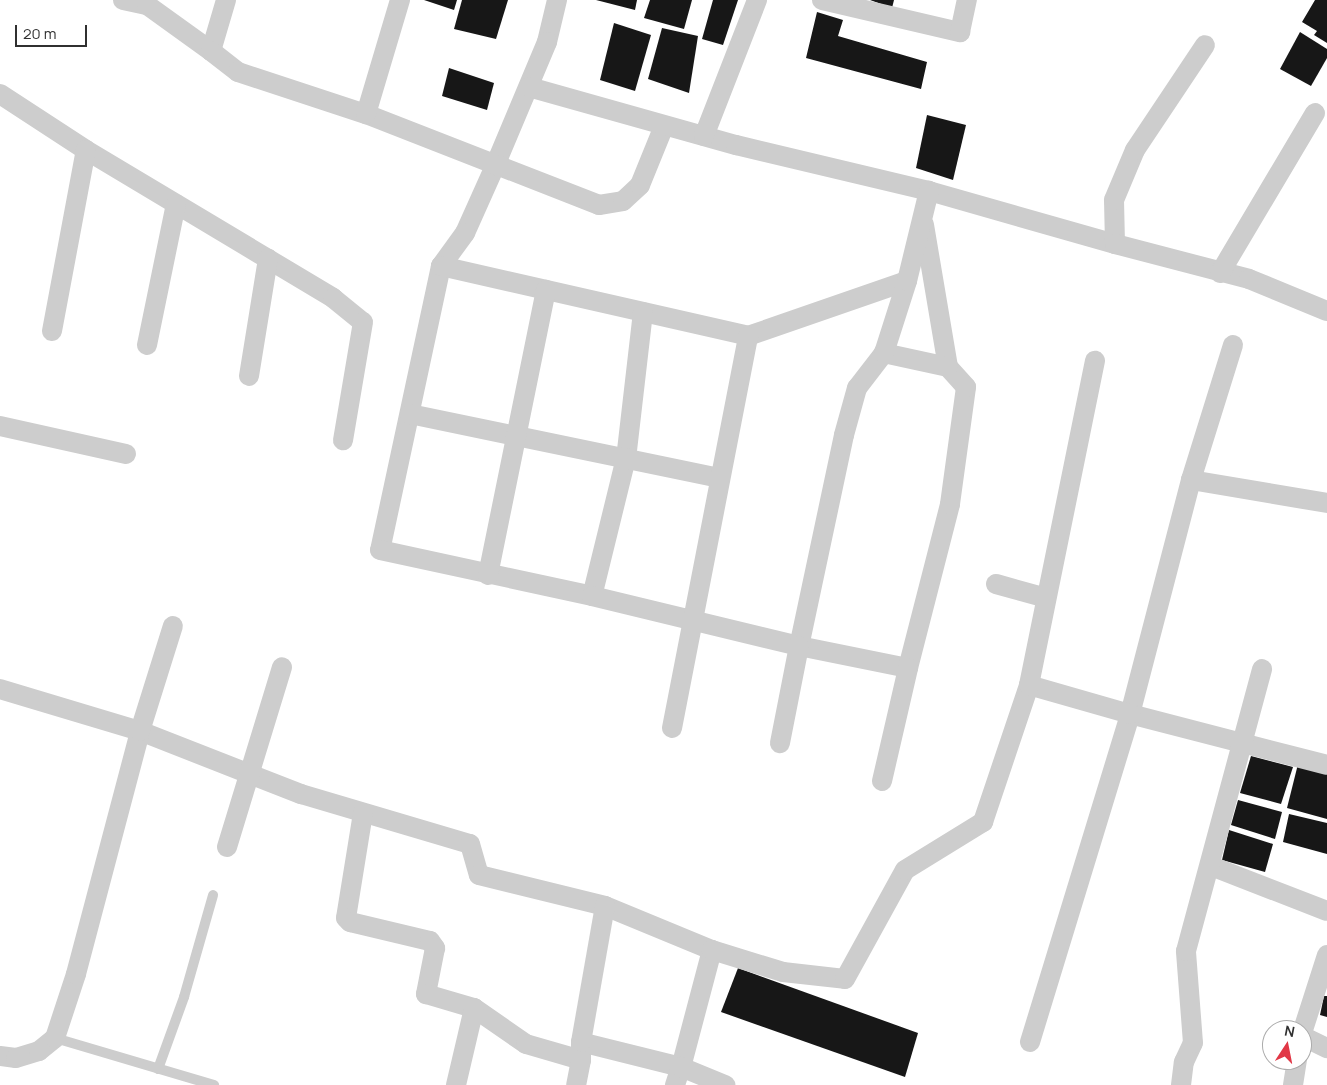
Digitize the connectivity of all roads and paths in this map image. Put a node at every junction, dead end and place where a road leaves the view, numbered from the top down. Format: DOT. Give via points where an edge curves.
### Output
graph roads {
  1 [pos="122,0"];
  2 [pos="226,0"];
  3 [pos="400,0"];
  4 [pos="557,0"];
  5 [pos="757,0"];
  6 [pos="822,0"];
  7 [pos="967,0"];
  8 [pos="1205,45"];
  9 [pos="211,51"];
  10 [pos="529,87"];
  11 [pos="0,94"];
  12 [pos="1315,113"];
  13 [pos="366,114"];
  14 [pos="664,126"];
  15 [pos="704,136"];
  16 [pos="86,150"];
  17 [pos="495,166"];
  18 [pos="929,191"];
  19 [pos="176,204"];
  20 [pos="923,218"];
  21 [pos="1115,244"];
  22 [pos="268,258"];
  23 [pos="441,266"];
  24 [pos="1220,272"];
  25 [pos="907,281"];
  26 [pos="546,290"];
  27 [pos="1327,311"];
  28 [pos="643,312"];
  29 [pos="52,331"];
  30 [pos="748,336"];
  31 [pos="147,345"];
  32 [pos="1233,345"];
  33 [pos="884,354"];
  34 [pos="1094,361"];
  35 [pos="948,367"];
  36 [pos="249,376"];
  37 [pos="410,414"];
  38 [pos="0,426"];
  39 [pos="517,435"];
  40 [pos="343,440"];
  41 [pos="126,454"];
  42 [pos="626,458"];
  43 [pos="719,478"];
  44 [pos="1191,480"];
  45 [pos="1327,503"];
  46 [pos="488,575"];
  47 [pos="996,584"];
  48 [pos="592,596"];
  49 [pos="1046,598"];
  50 [pos="694,620"];
  51 [pos="173,626"];
  52 [pos="799,646"];
  53 [pos="282,667"];
  54 [pos="908,668"];
  55 [pos="1262,668"];
  56 [pos="1028,685"];
  57 [pos="0,689"];
  58 [pos="1130,714"];
  59 [pos="672,728"];
  60 [pos="140,731"];
  61 [pos="1242,742"];
  62 [pos="780,743"];
  63 [pos="1327,765"];
  64 [pos="251,775"];
  65 [pos="882,780"];
  66 [pos="363,812"];
  67 [pos="227,847"];
  68 [pos="1211,866"];
  69 [pos="213,895"];
  70 [pos="606,906"];
  71 [pos="1327,911"];
  72 [pos="712,950"];
  73 [pos="1327,955"];
  74 [pos="474,1008"];
  75 [pos="1307,1020"];
  76 [pos="55,1038"];
  77 [pos="1312,1040"];
  78 [pos="1030,1042"];
  79 [pos="1327,1048"];
  80 [pos="581,1051"];
  81 [pos="0,1056"];
  82 [pos="158,1069"];
  83 [pos="1296,1070"];
  84 [pos="678,1076"];
  85 [pos="214,1085"];
  86 [pos="456,1085"];
  87 [pos="576,1085"];
  88 [pos="725,1085"];
  89 [pos="1181,1085"];
  90 [pos="1294,1085"];
  1 -- 9 [label="street" via="147,5"];
  2 -- 9 [label="street"];
  3 -- 13 [label="street"];
  4 -- 10 [label="street" via="548,42"];
  5 -- 15 [label="street"];
  6 -- 7 [label="street" via="960,32"];
  8 -- 21 [label="street" via="1135,150 1114,200"];
  9 -- 13 [label="street" via="238,72"];
  10 -- 14 [label="street"];
  10 -- 17 [label="street"];
  11 -- 16 [label="street"];
  12 -- 24 [label="street"];
  13 -- 17 [label="street"];
  14 -- 15 [label="street"];
  14 -- 17 [label="street" via="640,185 623,201 599,205"];
  15 -- 18 [label="street"];
  16 -- 19 [label="street"];
  16 -- 29 [label="street"];
  17 -- 23 [label="street" via="464,233"];
  18 -- 20 [label="street"];
  18 -- 21 [label="street"];
  19 -- 22 [label="street"];
  19 -- 31 [label="street"];
  20 -- 25 [label="street"];
  20 -- 35 [label="street"];
  21 -- 24 [label="street"];
  22 -- 36 [label="street"];
  22 -- 40 [label="street" via="333,298 363,322"];
  23 -- 26 [label="street"];
  23 -- 37 [label="street"];
  24 -- 27 [label="street"];
  25 -- 30 [label="street"];
  25 -- 33 [label="street"];
  26 -- 28 [label="street"];
  26 -- 39 [label="street"];
  28 -- 30 [label="street"];
  28 -- 42 [label="street"];
  30 -- 43 [label="street"];
  32 -- 44 [label="street"];
  33 -- 35 [label="street"];
  33 -- 52 [label="street" via="857,388"];
  34 -- 49 [label="street"];
  35 -- 54 [label="street" via="966,386 950,504"];
  37 -- 39 [label="street"];
  37 -- 46 [label="street" via="380,550"];
  38 -- 41 [label="street"];
  39 -- 42 [label="street"];
  39 -- 46 [label="street"];
  42 -- 43 [label="street"];
  42 -- 48 [label="street"];
  43 -- 50 [label="street"];
  44 -- 45 [label="street"];
  44 -- 58 [label="street"];
  46 -- 48 [label="street"];
  47 -- 49 [label="street"];
  48 -- 50 [label="street"];
  49 -- 56 [label="street"];
  50 -- 52 [label="street"];
  50 -- 59 [label="street"];
  51 -- 60 [label="street"];
  52 -- 54 [label="street"];
  52 -- 62 [label="street"];
  53 -- 64 [label="street"];
  54 -- 65 [label="street"];
  55 -- 61 [label="street"];
  56 -- 58 [label="street"];
  56 -- 72 [label="street" via="984,822 905,870 844,979 783,972"];
  57 -- 60 [label="street"];
  58 -- 61 [label="street"];
  58 -- 78 [label="street"];
  60 -- 64 [label="street"];
  60 -- 76 [label="street" via="76,974"];
  61 -- 63 [label="street"];
  61 -- 68 [label="street"];
  64 -- 66 [label="street"];
  64 -- 67 [label="street"];
  66 -- 70 [label="street" via="470,844 479,874"];
  66 -- 74 [label="street" via="346,918 350,922 430,941 436,948 426,994"];
  68 -- 71 [label="street"];
  68 -- 89 [label="street" via="1186,951 1192,1043 1184,1062"];
  69 -- 82 [label="lane" via="184,997"];
  70 -- 72 [label="street"];
  70 -- 80 [label="street"];
  72 -- 84 [label="street"];
  73 -- 75 [label="street"];
  74 -- 80 [label="street" via="526,1044"];
  74 -- 86 [label="street"];
  76 -- 81 [label="street" via="39,1051 16,1058"];
  76 -- 82 [label="lane"];
  77 -- 79 [label="street"];
  80 -- 84 [label="street"];
  80 -- 87 [label="street"];
  82 -- 85 [label="lane"];
  83 -- 90 [label="street"];
  84 -- 88 [label="street"];
}
